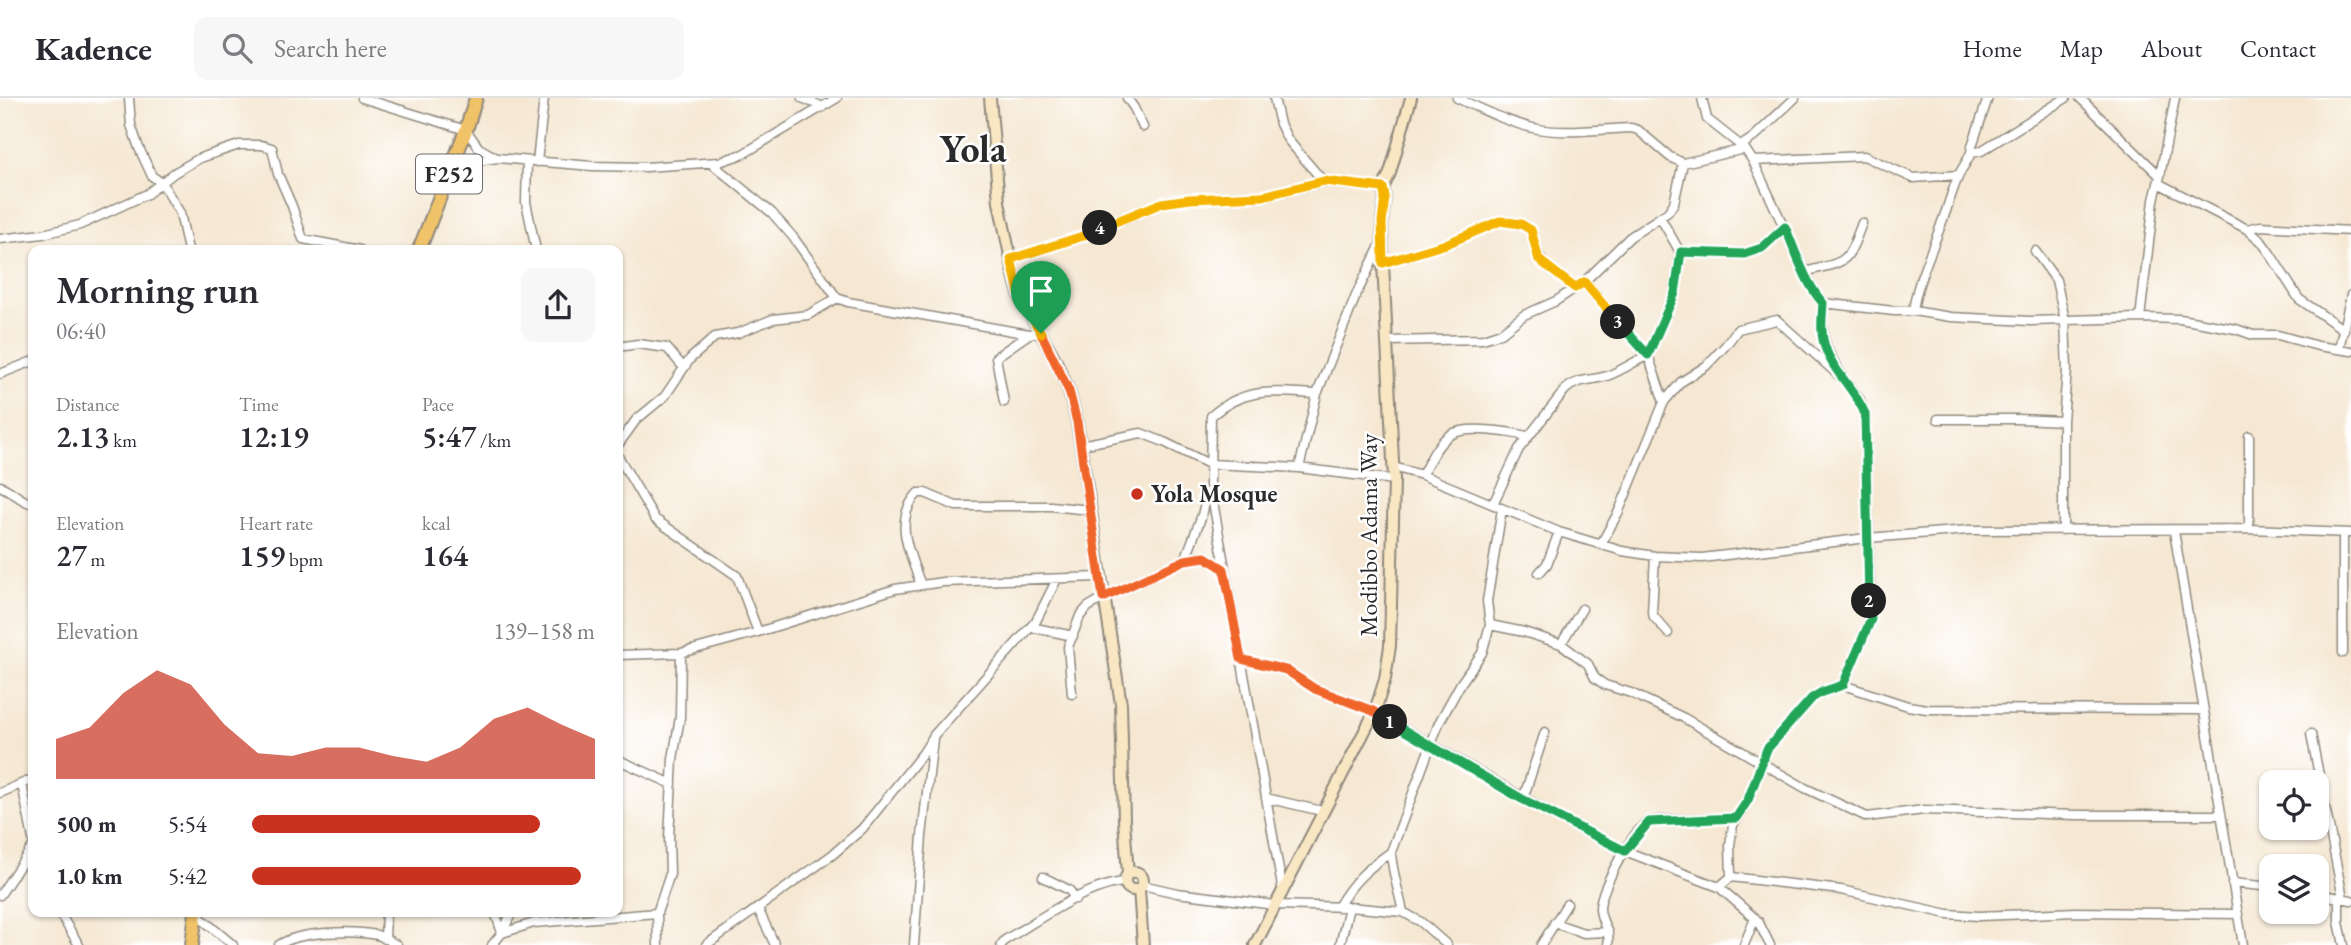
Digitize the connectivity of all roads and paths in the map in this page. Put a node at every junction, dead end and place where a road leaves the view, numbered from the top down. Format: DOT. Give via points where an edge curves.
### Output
graph roads {
  1 [pos="129,98"];
  2 [pos="362,98"];
  3 [pos="476,98"];
  4 [pos="544,98"];
  5 [pos="802,98"];
  6 [pos="837,98"];
  7 [pos="1127,98"];
  8 [pos="1274,98"];
  9 [pos="1410,98"];
  10 [pos="1457,98"];
  11 [pos="1702,98"];
  12 [pos="1795,98"];
  13 [pos="1988,98"];
  14 [pos="2066,98"];
  15 [pos="2080,98"];
  16 [pos="2175,98"];
  17 [pos="988,99"];
  18 [pos="823,107"];
  19 [pos="1143,127"];
  20 [pos="466,130"];
  21 [pos="1745,149"];
  22 [pos="1972,153"];
  23 [pos="498,158"];
  24 [pos="527,161"];
  25 [pos="1753,161"];
  26 [pos="537,162"];
  27 [pos="712,163"];
  28 [pos="1683,163"];
  29 [pos="451,169"];
  30 [pos="1959,175"];
  31 [pos="2159,179"];
  32 [pos="1324,181"];
  33 [pos="162,183"];
  34 [pos="1383,188"];
  35 [pos="1660,217"];
  36 [pos="1862,223"];
  37 [pos="1785,227"];
  38 [pos="2246,229"];
  39 [pos="2351,231"];
  40 [pos="0,239"];
  41 [pos="1383,241"];
  42 [pos="186,245"];
  43 [pos="334,245"];
  44 [pos="421,245"];
  45 [pos="535,245"];
  46 [pos="2035,251"];
  47 [pos="1681,252"];
  48 [pos="1011,259"];
  49 [pos="1383,263"];
  50 [pos="1805,272"];
  51 [pos="1584,282"];
  52 [pos="1575,288"];
  53 [pos="2351,295"];
  54 [pos="837,298"];
  55 [pos="1823,303"];
  56 [pos="1913,311"];
  57 [pos="2140,317"];
  58 [pos="2065,320"];
  59 [pos="2344,330"];
  60 [pos="1035,334"];
  61 [pos="1388,341"];
  62 [pos="623,346"];
  63 [pos="2339,348"];
  64 [pos="2351,351"];
  65 [pos="1648,355"];
  66 [pos="28,363"];
  67 [pos="684,368"];
  68 [pos="0,374"];
  69 [pos="1846,382"];
  70 [pos="1317,394"];
  71 [pos="1004,402"];
  72 [pos="1664,402"];
  73 [pos="1938,419"];
  74 [pos="2063,421"];
  75 [pos="1527,436"];
  76 [pos="2249,436"];
  77 [pos="623,438"];
  78 [pos="1081,445"];
  79 [pos="1209,464"];
  80 [pos="623,465"];
  81 [pos="1393,467"];
  82 [pos="1299,468"];
  83 [pos="1422,475"];
  84 [pos="1394,480"];
  85 [pos="1209,485"];
  86 [pos="0,486"];
  87 [pos="28,503"];
  88 [pos="1493,504"];
  89 [pos="1502,509"];
  90 [pos="1090,510"];
  91 [pos="2249,529"];
  92 [pos="2063,530"];
  93 [pos="2174,531"];
  94 [pos="1559,532"];
  95 [pos="2347,533"];
  96 [pos="1867,538"];
  97 [pos="1601,544"];
  98 [pos="1655,556"];
  99 [pos="1185,560"];
  100 [pos="1224,569"];
  101 [pos="1539,573"];
  102 [pos="1100,577"];
  103 [pos="1057,579"];
  104 [pos="921,585"];
  105 [pos="1103,598"];
  106 [pos="1582,609"];
  107 [pos="1490,625"];
  108 [pos="1031,627"];
  109 [pos="758,632"];
  110 [pos="1668,633"];
  111 [pos="1073,636"];
  112 [pos="1561,643"];
  113 [pos="681,653"];
  114 [pos="2343,653"];
  115 [pos="623,655"];
  116 [pos="1241,659"];
  117 [pos="1843,685"];
  118 [pos="1072,694"];
  119 [pos="2203,709"];
  120 [pos="1373,711"];
  121 [pos="1545,732"];
  122 [pos="2311,734"];
  123 [pos="934,735"];
  124 [pos="1431,747"];
  125 [pos="1762,761"];
  126 [pos="623,762"];
  127 [pos="28,781"];
  128 [pos="22,784"];
  129 [pos="672,784"];
  130 [pos="0,793"];
  131 [pos="1266,798"];
  132 [pos="1522,799"];
  133 [pos="1322,811"];
  134 [pos="28,814"];
  135 [pos="2221,815"];
  136 [pos="1736,818"];
  137 [pos="1625,851"];
  138 [pos="1391,852"];
  139 [pos="28,853"];
  140 [pos="1043,877"];
  141 [pos="1731,877"];
  142 [pos="1133,882"];
  143 [pos="2232,883"];
  144 [pos="2259,886"];
  145 [pos="1719,887"];
  146 [pos="1283,892"];
  147 [pos="0,895"];
  148 [pos="1076,899"];
  149 [pos="2344,899"];
  150 [pos="1567,904"];
  151 [pos="1275,905"];
  152 [pos="1338,907"];
  153 [pos="1349,907"];
  154 [pos="758,909"];
  155 [pos="1403,912"];
  156 [pos="657,913"];
  157 [pos="2238,914"];
  158 [pos="623,916"];
  159 [pos="62,917"];
  160 [pos="196,917"];
  161 [pos="201,917"];
  162 [pos="386,917"];
  163 [pos="497,917"];
  164 [pos="510,917"];
  165 [pos="608,917"];
  166 [pos="1755,918"];
  167 [pos="1554,923"];
  168 [pos="1608,932"];
  169 [pos="502,933"];
  170 [pos="385,939"];
  171 [pos="79,945"];
  172 [pos="192,945"];
  173 [pos="233,945"];
  174 [pos="279,945"];
  175 [pos="397,945"];
  176 [pos="492,945"];
  177 [pos="658,945"];
  178 [pos="706,945"];
  179 [pos="775,945"];
  180 [pos="914,945"];
  181 [pos="1001,945"];
  182 [pos="1143,945"];
  183 [pos="1255,945"];
  184 [pos="1340,945"];
  185 [pos="1447,945"];
  186 [pos="1541,945"];
  187 [pos="1608,945"];
  188 [pos="1744,945"];
  189 [pos="1770,945"];
  190 [pos="2243,945"];
  191 [pos="2344,945"];
  1 -- 33 [label="street" via="139,148 152,176"];
  2 -- 20 [label="street"];
  3 -- 20 [label="main road, F252"];
  4 -- 26 [label="street"];
  5 -- 18 [label="street"];
  6 -- 18 [label="street"];
  7 -- 19 [label="street"];
  8 -- 32 [label="street" via="1288,140"];
  9 -- 34 [label="main road, Modibbo Adama Way"];
  10 -- 28 [label="street" via="1535,129 1638,130"];
  11 -- 21 [label="street" via="1707,119"];
  12 -- 21 [label="street" via="1742,145"];
  13 -- 22 [label="street"];
  14 -- 22 [label="street"];
  15 -- 31 [label="street"];
  16 -- 31 [label="street"];
  17 -- 48 [label="main road" via="999,202"];
  18 -- 27 [label="street" via="743,154"];
  20 -- 23 [label="street" via="479,148"];
  20 -- 29 [label="main road, F252"];
  21 -- 25 [label="street"];
  21 -- 28 [label="street"];
  22 -- 30 [label="street"];
  23 -- 24 [label="street"];
  23 -- 29 [label="street"];
  24 -- 26 [label="street"];
  24 -- 45 [label="street" via="526,202"];
  25 -- 30 [label="street" via="1864,156 1913,178"];
  25 -- 37 [label="street"];
  26 -- 27 [label="street" via="646,167"];
  27 -- 54 [label="street" via="772,213"];
  28 -- 35 [label="street" via="1674,203"];
  29 -- 44 [label="main road, F252"];
  30 -- 56 [label="street"];
  31 -- 38 [label="street"];
  31 -- 57 [label="street"];
  32 -- 34 [label="street"];
  32 -- 48 [label="street" via="1263,196 1162,203"];
  33 -- 40 [label="street" via="79,225"];
  33 -- 42 [label="street" via="180,213"];
  33 -- 43 [label="street" via="200,158 239,145 268,146 303,239"];
  34 -- 41 [label="main road, Modibbo Adama Way"];
  35 -- 47 [label="street"];
  35 -- 51 [label="street" via="1630,237"];
  36 -- 50 [label="street" via="1844,262"];
  37 -- 47 [label="street" via="1762,248 1744,254"];
  37 -- 50 [label="street"];
  38 -- 39 [label="street"];
  38 -- 59 [label="street" via="2269,252 2299,299"];
  41 -- 49 [label="main road, Modibbo Adama Way"];
  41 -- 70 [label="street"];
  46 -- 58 [label="street" via="2056,280"];
  47 -- 65 [label="street" via="1675,293"];
  48 -- 60 [label="main road"];
  49 -- 52 [label="street" via="1508,221 1531,230 1539,260"];
  49 -- 61 [label="main road, Modibbo Adama Way"];
  50 -- 55 [label="street"];
  51 -- 52 [label="street"];
  51 -- 65 [label="street"];
  52 -- 61 [label="street" via="1483,340"];
  53 -- 59 [label="street"];
  54 -- 60 [label="street"];
  54 -- 67 [label="street" via="808,314 773,319 715,337"];
  55 -- 56 [label="street"];
  55 -- 69 [label="street" via="1821,330 1826,349"];
  56 -- 58 [label="street" via="1951,317"];
  57 -- 58 [label="street"];
  57 -- 63 [label="street" via="2180,319"];
  58 -- 74 [label="street"];
  59 -- 63 [label="street"];
  60 -- 71 [label="street" via="996,357"];
  60 -- 78 [label="main road" via="1069,391"];
  61 -- 81 [label="main road, Modibbo Adama Way"];
  62 -- 67 [label="street" via="667,348"];
  63 -- 64 [label="street"];
  65 -- 72 [label="street"];
  65 -- 75 [label="street" via="1605,376 1572,383"];
  66 -- 68 [label="street"];
  67 -- 77 [label="street" via="665,396 635,420"];
  69 -- 72 [label="street" via="1777,320 1738,329 1706,366 1681,382"];
  69 -- 96 [label="street" via="1865,414"];
  70 -- 79 [label="street" via="1259,391 1219,409 1211,416"];
  70 -- 82 [label="street"];
  72 -- 97 [label="street"];
  73 -- 74 [label="street"];
  74 -- 92 [label="street"];
  75 -- 83 [label="street" via="1504,431 1455,432 1435,451"];
  75 -- 88 [label="street"];
  76 -- 91 [label="street"];
  78 -- 79 [label="street" via="1141,433"];
  78 -- 90 [label="main road"];
  79 -- 82 [label="street"];
  79 -- 85 [label="street"];
  80 -- 109 [label="street" via="655,519 737,576"];
  81 -- 83 [label="street"];
  81 -- 84 [label="main road, Modibbo Adama Way"];
  82 -- 84 [label="street"];
  83 -- 88 [label="street"];
  84 -- 120 [label="main road, Modibbo Adama Way" via="1390,646 1385,679"];
  85 -- 99 [label="street"];
  85 -- 100 [label="street"];
  86 -- 87 [label="street"];
  88 -- 89 [label="street"];
  89 -- 94 [label="street"];
  89 -- 107 [label="street" via="1487,601"];
  90 -- 102 [label="main road"];
  90 -- 104 [label="street" via="956,506 918,493 909,502 903,523"];
  91 -- 93 [label="street"];
  91 -- 95 [label="street"];
  92 -- 93 [label="street"];
  92 -- 96 [label="street" via="1969,530"];
  93 -- 119 [label="street"];
  94 -- 97 [label="street"];
  94 -- 101 [label="street"];
  95 -- 114 [label="street"];
  96 -- 98 [label="street" via="1702,558"];
  96 -- 117 [label="street" via="1871,619"];
  97 -- 98 [label="street"];
  98 -- 110 [label="street" via="1652,612"];
  99 -- 100 [label="street" via="1205,557"];
  99 -- 105 [label="street"];
  100 -- 116 [label="street"];
  102 -- 103 [label="street"];
  102 -- 105 [label="main road"];
  103 -- 104 [label="street"];
  103 -- 108 [label="street"];
  104 -- 109 [label="street"];
  105 -- 111 [label="street" via="1080,616"];
  105 -- 142 [label="main road" via="1121,704 1127,851"];
  106 -- 112 [label="street"];
  107 -- 112 [label="street"];
  107 -- 124 [label="street" via="1482,653 1449,705"];
  108 -- 111 [label="street"];
  108 -- 123 [label="street"];
  109 -- 113 [label="street"];
  111 -- 118 [label="street" via="1068,647"];
  112 -- 125 [label="street" via="1605,685 1684,718"];
  113 -- 115 [label="street"];
  113 -- 129 [label="street"];
  116 -- 120 [label="street" via="1286,670 1315,689"];
  116 -- 131 [label="street"];
  117 -- 119 [label="street" via="1927,709"];
  117 -- 125 [label="street" via="1812,698 1767,749"];
  119 -- 135 [label="street"];
  120 -- 124 [label="street"];
  120 -- 133 [label="main road, Modibbo Adama Way"];
  121 -- 132 [label="street"];
  122 -- 149 [label="street"];
  123 -- 154 [label="street" via="862,829"];
  123 -- 180 [label="street"];
  124 -- 132 [label="street"];
  124 -- 138 [label="street"];
  125 -- 135 [label="street" via="1805,788 1867,817 1924,810"];
  125 -- 136 [label="street"];
  126 -- 129 [label="street"];
  127 -- 128 [label="street"];
  128 -- 130 [label="street"];
  128 -- 134 [label="street"];
  129 -- 156 [label="street" via="670,874"];
  131 -- 133 [label="street"];
  131 -- 146 [label="street"];
  132 -- 137 [label="street"];
  133 -- 146 [label="main road, Modibbo Adama Way"];
  135 -- 143 [label="street"];
  136 -- 137 [label="street" via="1649,822"];
  136 -- 141 [label="street" via="1730,845"];
  137 -- 145 [label="street"];
  137 -- 168 [label="street" via="1602,894 1601,919"];
  138 -- 152 [label="street" via="1363,872"];
  138 -- 155 [label="street"];
  139 -- 147 [label="street"];
  140 -- 148 [label="street" via="1069,890"];
  141 -- 145 [label="street"];
  141 -- 157 [label="street" via="1841,890 1931,911 1979,916"];
  142 -- 148 [label="street" via="1110,883"];
  142 -- 151 [label="street" via="1177,894"];
  142 -- 182 [label="main road"];
  143 -- 144 [label="street"];
  143 -- 157 [label="street"];
  145 -- 166 [label="street"];
  146 -- 151 [label="main road, Modibbo Adama Way"];
  148 -- 181 [label="street"];
  149 -- 191 [label="street" via="2339,922"];
  150 -- 167 [label="street"];
  151 -- 152 [label="street"];
  151 -- 183 [label="main road, Modibbo Adama Way"];
  152 -- 153 [label="street"];
  153 -- 155 [label="street"];
  153 -- 184 [label="street"];
  154 -- 178 [label="street"];
  154 -- 179 [label="street"];
  155 -- 185 [label="street"];
  156 -- 158 [label="street"];
  156 -- 177 [label="street"];
  157 -- 190 [label="street"];
  159 -- 171 [label="street"];
  160 -- 172 [label="main road"];
  161 -- 173 [label="street"];
  162 -- 170 [label="street"];
  163 -- 169 [label="street"];
  164 -- 169 [label="street"];
  165 -- 169 [label="street" via="534,923"];
  166 -- 188 [label="street"];
  166 -- 189 [label="street"];
  167 -- 168 [label="street" via="1584,933"];
  167 -- 186 [label="street"];
  168 -- 187 [label="street"];
  169 -- 176 [label="street"];
  170 -- 174 [label="street" via="332,934 297,936"];
  170 -- 175 [label="street"];
}
